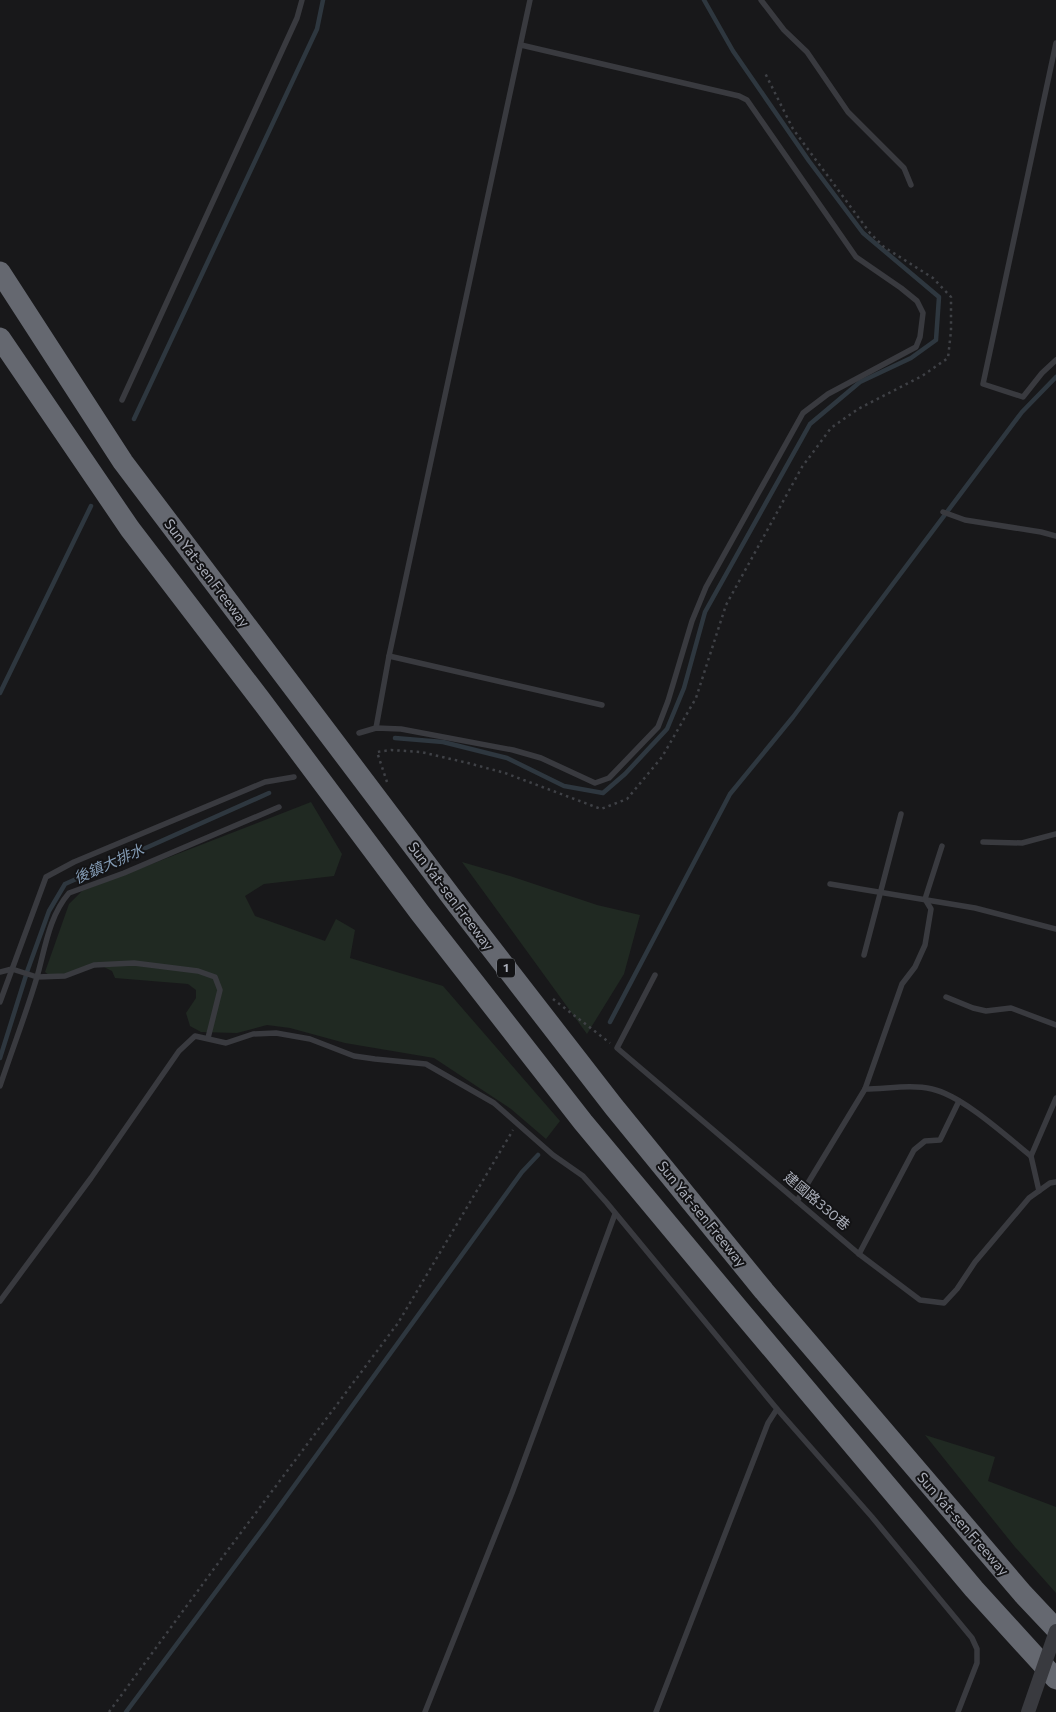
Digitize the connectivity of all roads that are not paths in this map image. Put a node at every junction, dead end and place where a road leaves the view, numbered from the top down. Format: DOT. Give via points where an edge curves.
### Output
graph roads {
  1 [pos="302,0"];
  2 [pos="530,0"];
  3 [pos="761,0"];
  4 [pos="1056,43"];
  5 [pos="521,45"];
  6 [pos="910,185"];
  7 [pos="0,272"];
  8 [pos="0,338"];
  9 [pos="1056,360"];
  10 [pos="122,400"];
  11 [pos="943,512"];
  12 [pos="1056,536"];
  13 [pos="389,656"];
  14 [pos="602,705"];
  15 [pos="376,728"];
  16 [pos="359,733"];
  17 [pos="294,777"];
  18 [pos="279,807"];
  19 [pos="901,814"];
  20 [pos="1056,834"];
  21 [pos="983,842"];
  22 [pos="942,846"];
  23 [pos="830,884"];
  24 [pos="881,892"];
  25 [pos="925,899"];
  26 [pos="1056,929"];
  27 [pos="864,955"];
  28 [pos="15,970"];
  29 [pos="0,972"];
  30 [pos="655,975"];
  31 [pos="35,976"];
  32 [pos="946,997"];
  33 [pos="0,1002"];
  34 [pos="1056,1025"];
  35 [pos="208,1038"];
  36 [pos="0,1086"];
  37 [pos="866,1089"];
  38 [pos="1056,1098"];
  39 [pos="959,1101"];
  40 [pos="1031,1156"];
  41 [pos="1056,1182"];
  42 [pos="1039,1191"];
  43 [pos="797,1201"];
  44 [pos="615,1214"];
  45 [pos="859,1254"];
  46 [pos="0,1300"];
  47 [pos="777,1409"];
  48 [pos="1056,1630"];
  49 [pos="1056,1679"];
  50 [pos="425,1712"];
  51 [pos="656,1712"];
  52 [pos="958,1712"];
  53 [pos="1028,1712"];
  1 -- 10 [label="lane"];
  2 -- 5 [label="lane"];
  3 -- 6 [label="lane" via="784,30 807,52 848,112 904,168"];
  4 -- 9 [label="lane" via="983,384 1024,397"];
  5 -- 13 [label="lane"];
  5 -- 15 [label="lane" via="747,100 856,257 917,301 924,313 920,337 916,347 828,394 803,413 706,587 658,727 609,778 595,783 541,758 513,750 400,729"];
  7 -- 48 [label="highway, Sun Yat-sen Freeway / 1" via="123,462 602,1091 764,1290"];
  8 -- 49 [label="highway" via="130,529 420,913 583,1122 974,1589"];
  11 -- 12 [label="lane" via="965,520"];
  13 -- 14 [label="lane"];
  13 -- 15 [label="lane"];
  15 -- 16 [label="lane"];
  17 -- 28 [label="lane" via="266,782 74,862 46,878 16,955"];
  18 -- 31 [label="lane" via="124,873 69,892 47,937"];
  19 -- 24 [label="lane"];
  20 -- 21 [label="lane" via="1022,843"];
  22 -- 25 [label="lane"];
  23 -- 24 [label="lane"];
  24 -- 25 [label="lane"];
  24 -- 27 [label="lane"];
  25 -- 26 [label="lane"];
  25 -- 37 [label="lane" via="931,910 925,945 915,967 902,984"];
  28 -- 29 [label="lane"];
  28 -- 31 [label="lane"];
  28 -- 33 [label="lane"];
  30 -- 43 [label="lane, 建國路330巷" via="617,1048"];
  31 -- 35 [label="lane" via="65,976 94,965 134,963 198,971 215,977 220,990"];
  31 -- 36 [label="lane"];
  32 -- 34 [label="lane" via="986,1011 1011,1008"];
  35 -- 44 [label="lane" via="226,1043 253,1034 276,1033 310,1039 354,1056 426,1064 494,1103 553,1155 583,1176"];
  35 -- 46 [label="lane" via="195,1036 179,1050 91,1178"];
  37 -- 39 [label="lane" via="931,1089"];
  37 -- 43 [label="lane"];
  38 -- 40 [label="lane"];
  39 -- 40 [label="lane"];
  39 -- 45 [label="lane" via="940,1140 925,1141 914,1150"];
  40 -- 42 [label="lane"];
  41 -- 42 [label="lane, 建國路330巷"];
  42 -- 45 [label="lane, 建國路330巷" via="1029,1198 944,1303 920,1300"];
  43 -- 45 [label="lane, 建國路330巷"];
  44 -- 47 [label="lane"];
  44 -- 50 [label="lane" via="512,1493"];
  47 -- 51 [label="lane" via="768,1423"];
  47 -- 52 [label="lane" via="872,1516 972,1638 977,1649 977,1663"];
  48 -- 53 [label="street, bridge"];
}
